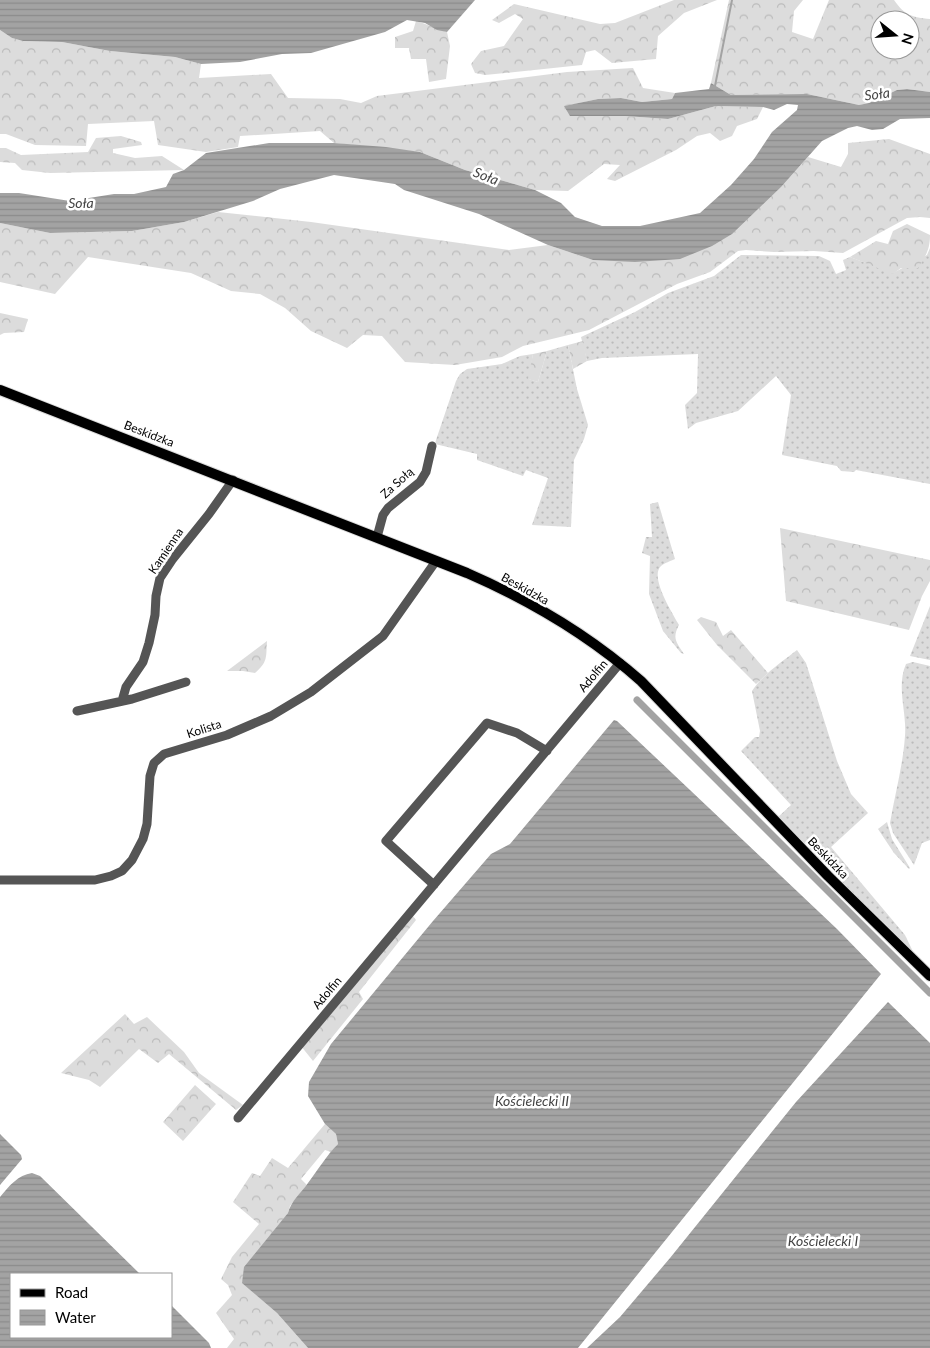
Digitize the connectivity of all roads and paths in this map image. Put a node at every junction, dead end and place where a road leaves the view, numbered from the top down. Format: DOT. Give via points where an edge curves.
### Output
graph roads {
  1 [pos="0,390"];
  2 [pos="432,446"];
  3 [pos="233,480"];
  4 [pos="377,537"];
  5 [pos="436,561"];
  6 [pos="620,664"];
  7 [pos="186,682"];
  8 [pos="122,701"];
  9 [pos="77,711"];
  10 [pos="546,751"];
  11 [pos="0,880"];
  12 [pos="434,885"];
  13 [pos="930,976"];
  14 [pos="238,1118"];
  1 -- 3 [label="main road, Beskidzka"];
  2 -- 4 [label="street, Za Sołą" via="426,472 420,482 383,514"];
  3 -- 4 [label="main road, Beskidzka"];
  3 -- 8 [label="street, Kamienna" via="160,578 149,643 143,662 126,687"];
  4 -- 5 [label="main road, Beskidzka"];
  5 -- 6 [label="main road, Beskidzka" via="514,596 572,630"];
  5 -- 11 [label="street, Kolista" via="383,636 311,692 271,716 227,735 164,754 156,760 150,776 145,836 136,854 122,870 91,880"];
  6 -- 10 [label="street, Adolfin"];
  6 -- 13 [label="main road, Beskidzka" via="650,690 822,870"];
  7 -- 8 [label="street"];
  8 -- 9 [label="street"];
  10 -- 12 [label="street, Adolfin"];
  10 -- 12 [label="street" via="517,733 487,723 386,841"];
  12 -- 14 [label="street, Adolfin"];
}
